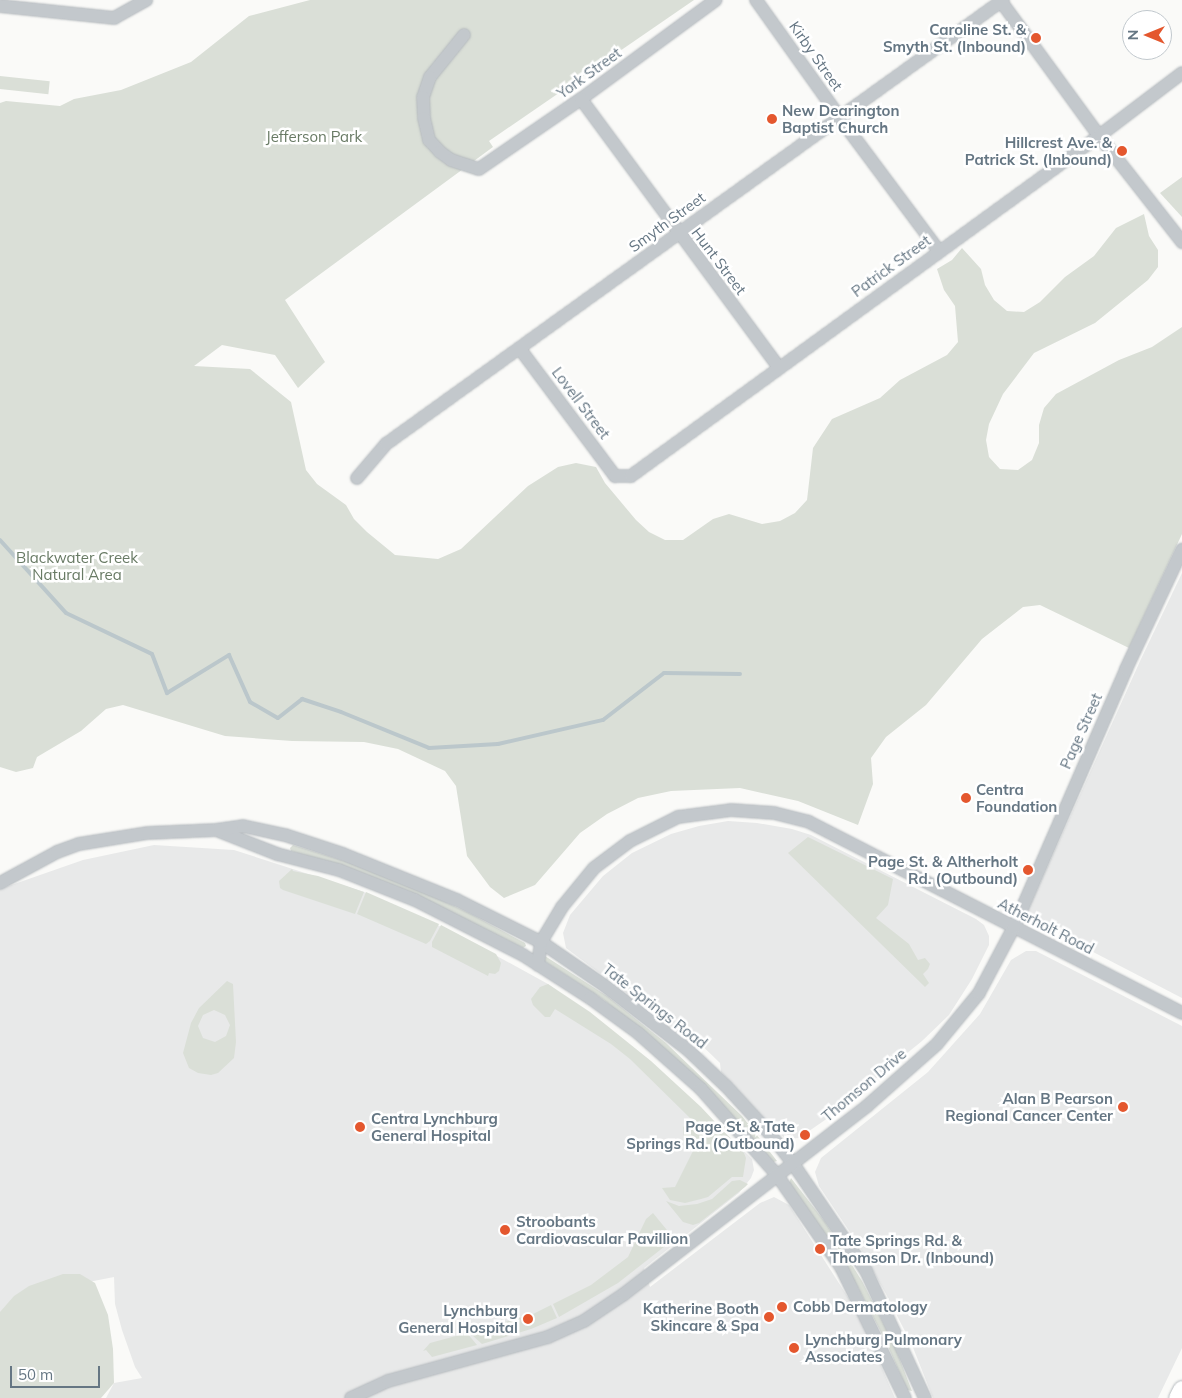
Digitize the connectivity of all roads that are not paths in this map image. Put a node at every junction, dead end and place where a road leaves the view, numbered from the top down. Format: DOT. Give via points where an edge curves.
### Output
graph roads {
  1 [pos="146,0"];
  2 [pos="716,0"];
  3 [pos="756,0"];
  4 [pos="1001,0"];
  5 [pos="0,6"];
  6 [pos="464,35"];
  7 [pos="1182,73"];
  8 [pos="581,99"];
  9 [pos="840,118"];
  10 [pos="1099,136"];
  11 [pos="679,233"];
  12 [pos="1182,242"];
  13 [pos="939,251"];
  14 [pos="520,349"];
  15 [pos="779,368"];
  16 [pos="615,476"];
  17 [pos="357,478"];
  18 [pos="1182,550"];
  19 [pos="216,830"];
  20 [pos="0,882"];
  21 [pos="1014,927"];
  22 [pos="542,942"];
  23 [pos="523,955"];
  24 [pos="538,964"];
  25 [pos="1182,1013"];
  26 [pos="792,1162"];
  27 [pos="777,1175"];
  28 [pos="1182,1390"];
  29 [pos="352,1398"];
  30 [pos="905,1398"];
  31 [pos="925,1398"];
  32 [pos="1178,1398"];
  1 -- 5 [label="street" via="114,18"];
  2 -- 8 [label="street, York Street"];
  3 -- 9 [label="street, Kirby Street"];
  4 -- 9 [label="street, Smyth Street"];
  4 -- 10 [label="street"];
  6 -- 8 [label="street, York Street" via="430,77 423,97 429,140 451,160 479,169"];
  7 -- 10 [label="street, Patrick Street"];
  8 -- 11 [label="street, Hunt Street"];
  9 -- 11 [label="street, Smyth Street"];
  9 -- 13 [label="street, Kirby Street"];
  10 -- 12 [label="street"];
  10 -- 13 [label="street, Patrick Street"];
  11 -- 14 [label="street, Smyth Street"];
  11 -- 15 [label="street, Hunt Street"];
  13 -- 15 [label="street, Patrick Street"];
  14 -- 16 [label="street, Lovell Street"];
  14 -- 17 [label="street, Smyth Street" via="386,444"];
  15 -- 16 [label="street, Patrick Street" via="631,476"];
  18 -- 21 [label="street, Page Street" via="1122,677"];
  19 -- 20 [label="street, Tate Springs Road" via="148,832 79,844"];
  19 -- 22 [label="street, Tate Springs Road" via="243,826 285,835 343,854 457,900"];
  19 -- 23 [label="street, Tate Springs Road" via="277,854 339,870 415,900"];
  21 -- 22 [label="street, Atherholt Road" via="810,822 774,813 730,810 678,817 630,841 594,868 562,907"];
  21 -- 25 [label="street, Atherholt Road"];
  21 -- 26 [label="street, Thomson Drive" via="979,993 937,1044 867,1106"];
  22 -- 23 [label="street, Atherholt Road"];
  22 -- 24 [label="street, Atherholt Road"];
  22 -- 26 [label="street, Tate Springs Road" via="688,1050 726,1086"];
  23 -- 24 [label="street, Tate Springs Road"];
  24 -- 27 [label="street, Tate Springs Road" via="638,1033 701,1089"];
  26 -- 27 [label="street, Thomson Drive"];
  26 -- 31 [label="street, Tate Springs Road" via="866,1271"];
  27 -- 29 [label="street, Thomson Drive" via="624,1294 584,1321 548,1338 388,1381"];
  27 -- 30 [label="street, Tate Springs Road" via="841,1266"];
  28 -- 32 [label="main road"];
}
